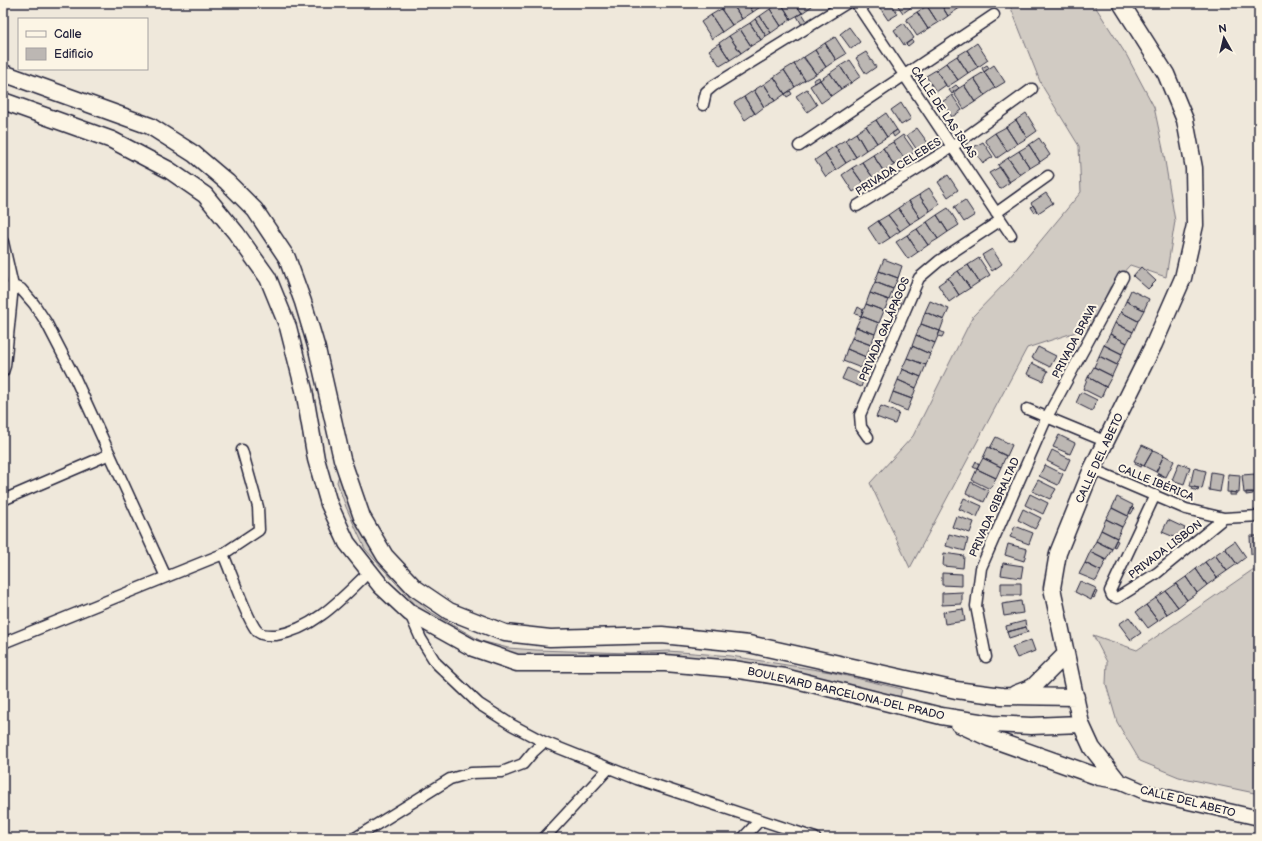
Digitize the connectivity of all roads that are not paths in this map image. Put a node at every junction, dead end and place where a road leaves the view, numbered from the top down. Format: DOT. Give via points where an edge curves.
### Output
graph roads {
  1 [pos="847,3"];
  2 [pos="856,3"];
  3 [pos="1121,3"];
  4 [pos="994,15"];
  5 [pos="3,73"];
  6 [pos="904,74"];
  7 [pos="1032,89"];
  8 [pos="3,101"];
  9 [pos="703,105"];
  10 [pos="799,146"];
  11 [pos="952,147"];
  12 [pos="1048,176"];
  13 [pos="857,206"];
  14 [pos="999,217"];
  15 [pos="1011,235"];
  16 [pos="3,242"];
  17 [pos="1123,277"];
  18 [pos="14,286"];
  19 [pos="3,291"];
  20 [pos="6,325"];
  21 [pos="3,372"];
  22 [pos="1027,408"];
  23 [pos="1047,417"];
  24 [pos="868,438"];
  25 [pos="1107,442"];
  26 [pos="242,450"];
  27 [pos="110,454"];
  28 [pos="316,459"];
  29 [pos="342,459"];
  30 [pos="1092,469"];
  31 [pos="1155,495"];
  32 [pos="3,500"];
  33 [pos="1259,516"];
  34 [pos="1224,518"];
  35 [pos="223,554"];
  36 [pos="370,571"];
  37 [pos="166,577"];
  38 [pos="410,613"];
  39 [pos="3,643"];
  40 [pos="1066,654"];
  41 [pos="986,657"];
  42 [pos="1002,696"];
  43 [pos="1076,697"];
  44 [pos="941,716"];
  45 [pos="1081,724"];
  46 [pos="544,742"];
  47 [pos="609,768"];
  48 [pos="1116,780"];
  49 [pos="1259,818"];
  50 [pos="759,821"];
  51 [pos="355,838"];
  52 [pos="544,838"];
  53 [pos="743,838"];
  54 [pos="815,838"];
  1 -- 9 [label="street" via="713,86 706,92"];
  2 -- 6 [label="street, CALLE DE LAS ISLAS"];
  3 -- 25 [label="main road, CALLE DEL ABETO" via="1166,74 1185,120 1194,168 1195,225 1183,278"];
  4 -- 6 [label="street"];
  5 -- 29 [label="main road" via="150,126 194,154 255,210 287,258 303,302 317,349"];
  6 -- 10 [label="street"];
  6 -- 11 [label="street, CALLE DE LAS ISLAS"];
  7 -- 11 [label="street, PRIVADA CELEBES"];
  8 -- 28 [label="main road, BOULEVARD BARCELONA-DEL PRADO" via="112,140 169,170 204,195 236,233 268,278 288,327 304,390"];
  11 -- 13 [label="street, PRIVADA CELEBES"];
  11 -- 14 [label="street, CALLE DE LAS ISLAS"];
  12 -- 14 [label="street, PRIVADA GALÁPAGOS"];
  14 -- 15 [label="street, CALLE DE LAS ISLAS"];
  14 -- 24 [label="street, PRIVADA GALÁPAGOS" via="919,278 860,415 861,427"];
  16 -- 18 [label="street"];
  17 -- 23 [label="street, PRIVADA BRAVA"];
  18 -- 19 [label="street"];
  18 -- 20 [label="street"];
  18 -- 27 [label="street" via="34,304 46,322"];
  20 -- 21 [label="street"];
  22 -- 23 [label="street"];
  23 -- 25 [label="street"];
  23 -- 41 [label="street, PRIVADA GIBRALTAD" via="981,568 976,606"];
  25 -- 30 [label="main road, CALLE DEL ABETO"];
  26 -- 35 [label="street" via="258,506 259,530"];
  27 -- 32 [label="street"];
  27 -- 37 [label="street"];
  28 -- 29 [label="main road"];
  28 -- 36 [label="main road, BOULEVARD BARCELONA-DEL PRADO" via="329,504 347,543"];
  29 -- 42 [label="main road" via="362,517 385,556 415,588 449,611 504,633 550,638 662,635 749,644 898,679"];
  30 -- 31 [label="street, CALLE IBÉRICA"];
  30 -- 40 [label="main road, CALLE DEL ABETO" via="1058,553 1052,588"];
  31 -- 34 [label="street, CALLE IBÉRICA" via="1186,508"];
  31 -- 34 [label="street, PRIVADA LISBON" via="1110,591 1112,596 1117,598 1157,572"];
  33 -- 34 [label="street, CALLE IBÉRICA"];
  35 -- 36 [label="street" via="251,621 259,632 266,635 286,634 316,619"];
  35 -- 37 [label="street"];
  36 -- 38 [label="main road, BOULEVARD BARCELONA-DEL PRADO" via="381,586"];
  37 -- 39 [label="street"];
  38 -- 44 [label="main road, BOULEVARD BARCELONA-DEL PRADO" via="472,648 517,663 665,663 733,669 784,677"];
  38 -- 46 [label="street" via="436,663 480,704"];
  40 -- 42 [label="main road" via="1033,688 1022,693"];
  40 -- 43 [label="main road, CALLE DEL ABETO"];
  42 -- 43 [label="main road"];
  43 -- 45 [label="main road, CALLE DEL ABETO"];
  44 -- 45 [label="main road, BOULEVARD BARCELONA-DEL PRADO" via="1023,726"];
  44 -- 48 [label="main road" via="989,738 1099,777"];
  45 -- 48 [label="main road, CALLE DEL ABETO" via="1092,748"];
  46 -- 47 [label="street"];
  46 -- 51 [label="street" via="523,764 502,772 471,773 450,779"];
  47 -- 50 [label="street"];
  47 -- 52 [label="street"];
  48 -- 49 [label="main road, CALLE DEL ABETO" via="1145,792"];
  50 -- 53 [label="street"];
  50 -- 54 [label="street"];
}
